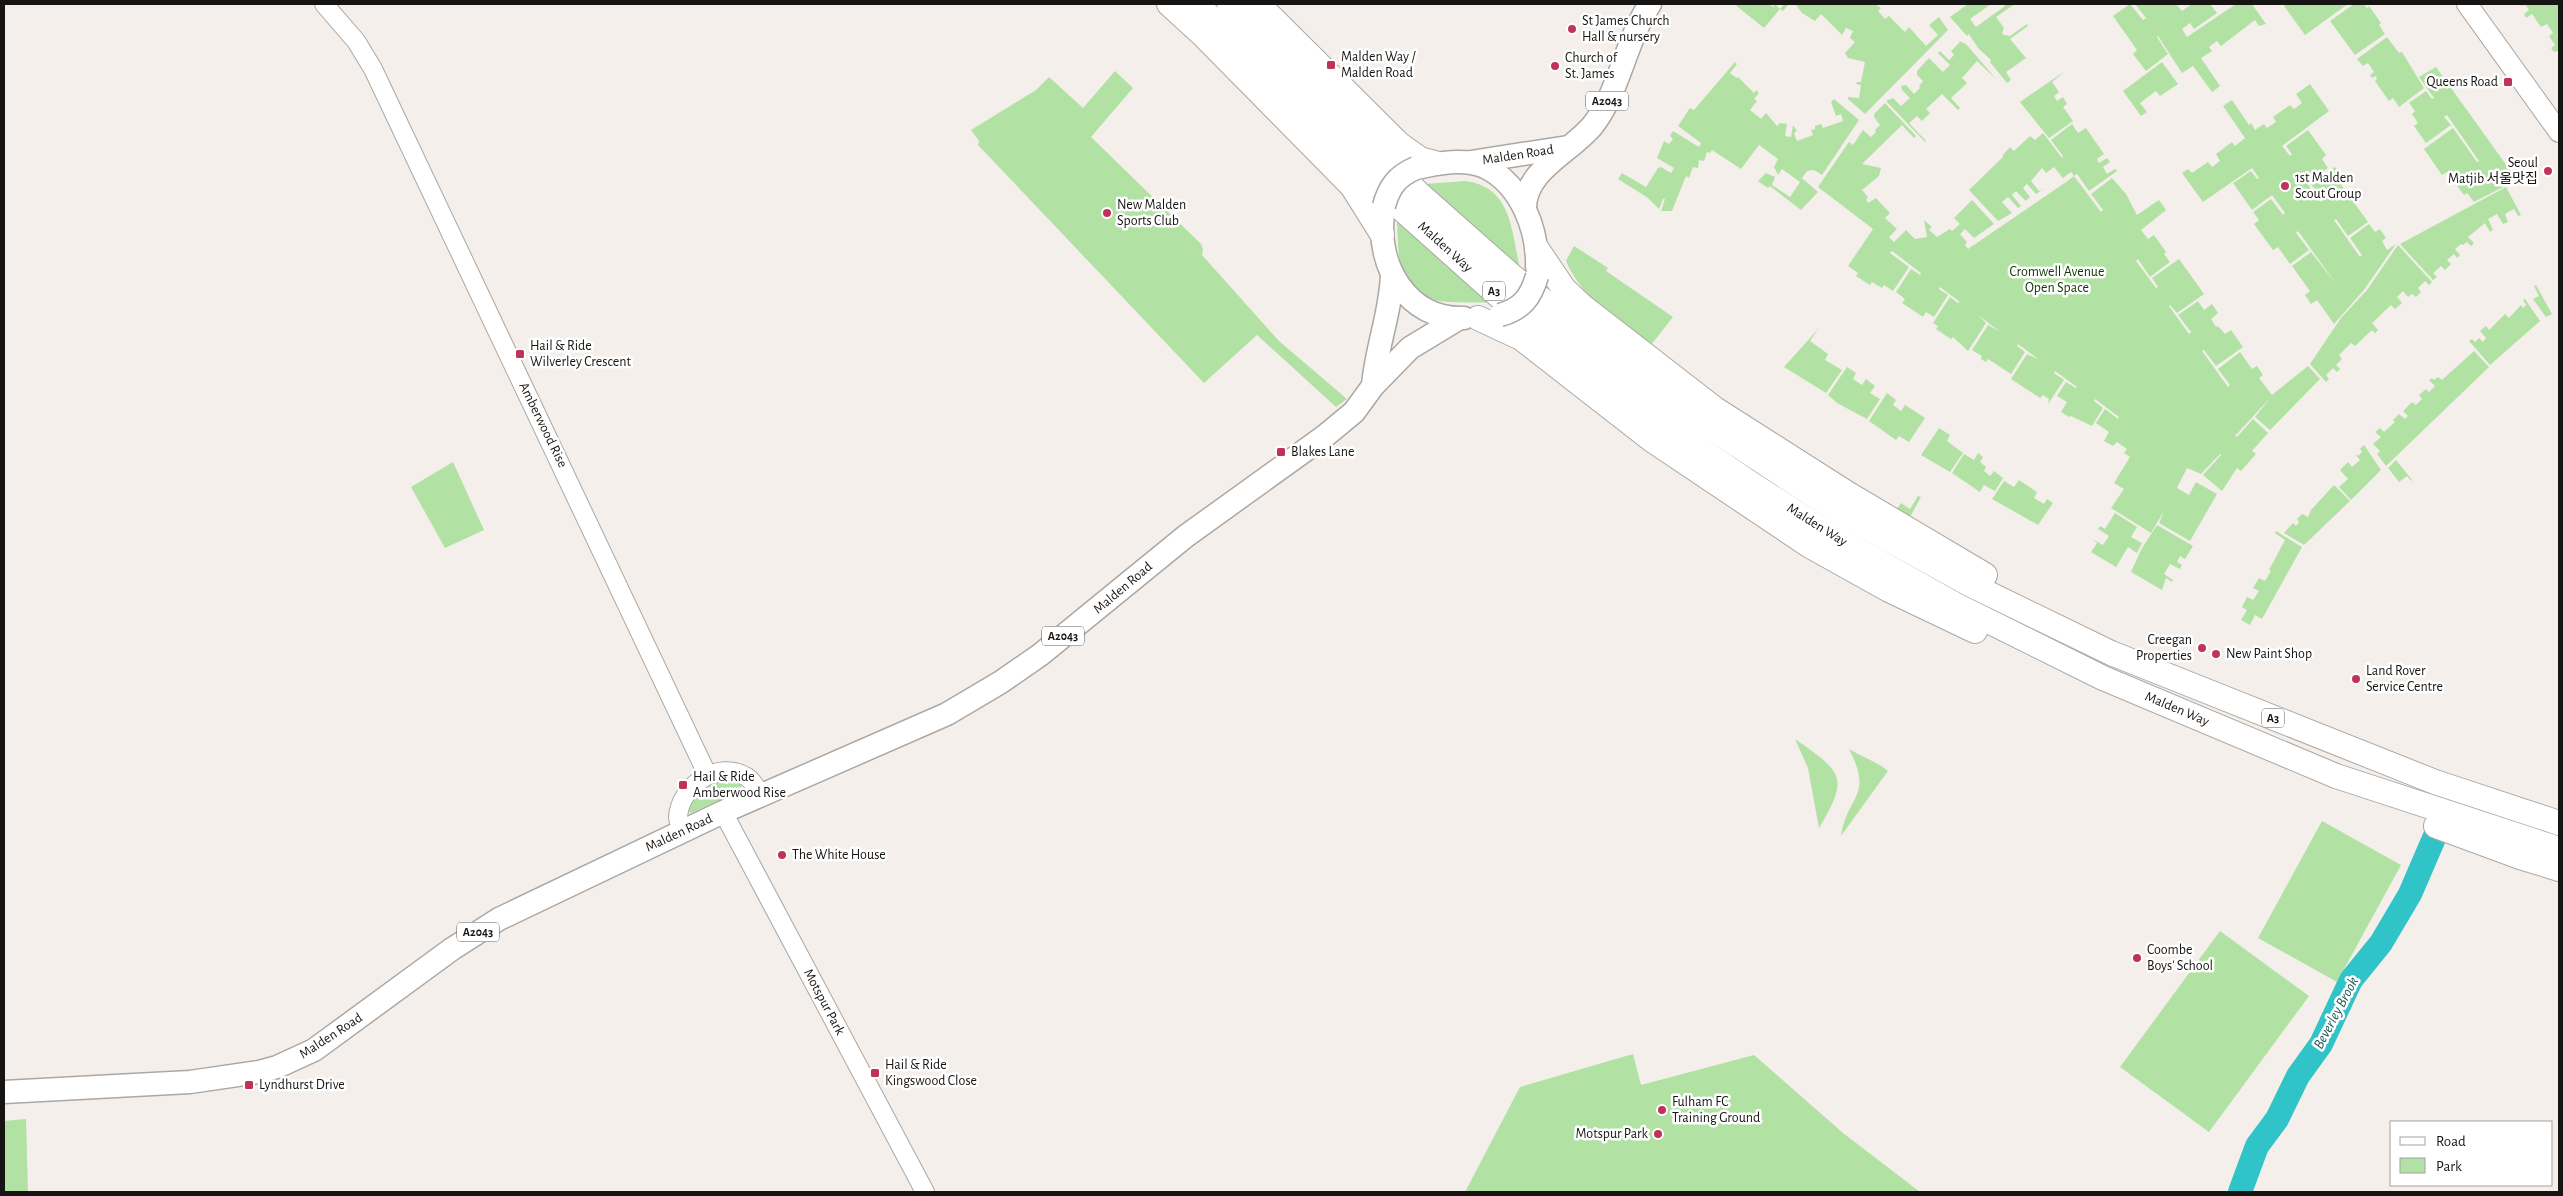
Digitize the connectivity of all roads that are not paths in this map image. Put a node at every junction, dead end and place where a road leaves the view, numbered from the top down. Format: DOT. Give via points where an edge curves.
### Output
graph roads {
  1 [pos="324,4"];
  2 [pos="1168,4"];
  3 [pos="1197,4"];
  4 [pos="1229,4"];
  5 [pos="1258,4"];
  6 [pos="1650,4"];
  7 [pos="2467,4"];
  8 [pos="2559,132"];
  9 [pos="1568,147"];
  10 [pos="1468,163"];
  11 [pos="1425,166"];
  12 [pos="1524,208"];
  13 [pos="1382,234"];
  14 [pos="1537,249"];
  15 [pos="1392,274"];
  16 [pos="1479,317"];
  17 [pos="1373,386"];
  18 [pos="2111,653"];
  19 [pos="2103,678"];
  20 [pos="707,774"];
  21 [pos="2336,776"];
  22 [pos="2435,782"];
  23 [pos="761,795"];
  24 [pos="2559,809"];
  25 [pos="723,812"];
  26 [pos="2559,823"];
  27 [pos="682,832"];
  28 [pos="2559,849"];
  29 [pos="2559,869"];
  30 [pos="4,1092"];
  31 [pos="925,1192"];
  1 -- 20 [label="street, Amberwood Rise" via="356,41 374,69"];
  2 -- 13 [label="highway" via="1205,37 1352,186"];
  3 -- 19 [label="highway, Malden Way / A3" via="1404,211 1498,295 1664,424 1871,559"];
  4 -- 18 [label="highway, Malden Way / A3" via="1425,199 1535,296 1678,406 1755,459 1887,540 2000,600"];
  5 -- 11 [label="highway"];
  6 -- 9 [label="main road, Malden Road / A2043" via="1633,34 1599,116 1584,135"];
  7 -- 8 [label="main road"];
  9 -- 10 [label="main road, Malden Road"];
  9 -- 12 [label="main road, Malden Road / A2043" via="1527,190"];
  10 -- 11 [label="main road"];
  10 -- 12 [label="main road" via="1496,174"];
  11 -- 13 [label="main road, bridge" via="1402,174 1388,191"];
  12 -- 14 [label="main road"];
  13 -- 15 [label="main road"];
  14 -- 16 [label="main road, bridge" via="1537,276 1528,298 1520,307"];
  14 -- 18 [label="highway" via="1564,289 1582,306 1715,409"];
  15 -- 16 [label="main road" via="1405,294 1423,309"];
  15 -- 17 [label="main road, Malden Road / A2043" via="1390,307"];
  16 -- 17 [label="main road, Malden Road / A2043" via="1418,341"];
  16 -- 19 [label="highway" via="1521,338 1652,440 1837,562 2000,642 2057,665"];
  17 -- 23 [label="main road, Malden Road / A2043" via="1364,401 1338,426 1186,536 1019,670 929,722"];
  18 -- 22 [label="highway, Malden Way / A3"];
  19 -- 21 [label="highway, Malden Way / A3"];
  20 -- 23 [label="street" via="736,772 747,777"];
  20 -- 27 [label="street" via="688,789 678,818"];
  21 -- 28 [label="highway, Malden Way / A3"];
  21 -- 29 [label="highway, A3" via="2382,804"];
  22 -- 24 [label="highway, A3" via="2478,788"];
  22 -- 26 [label="highway, Malden Way / A3"];
  23 -- 25 [label="main road, Malden Road / A2043"];
  25 -- 27 [label="main road, Malden Road / A2043"];
  25 -- 31 [label="street, Motspur Park"];
  27 -- 30 [label="main road, Malden Road / A2043" via="499,919 452,949 314,1050 277,1067 190,1082"];
}
